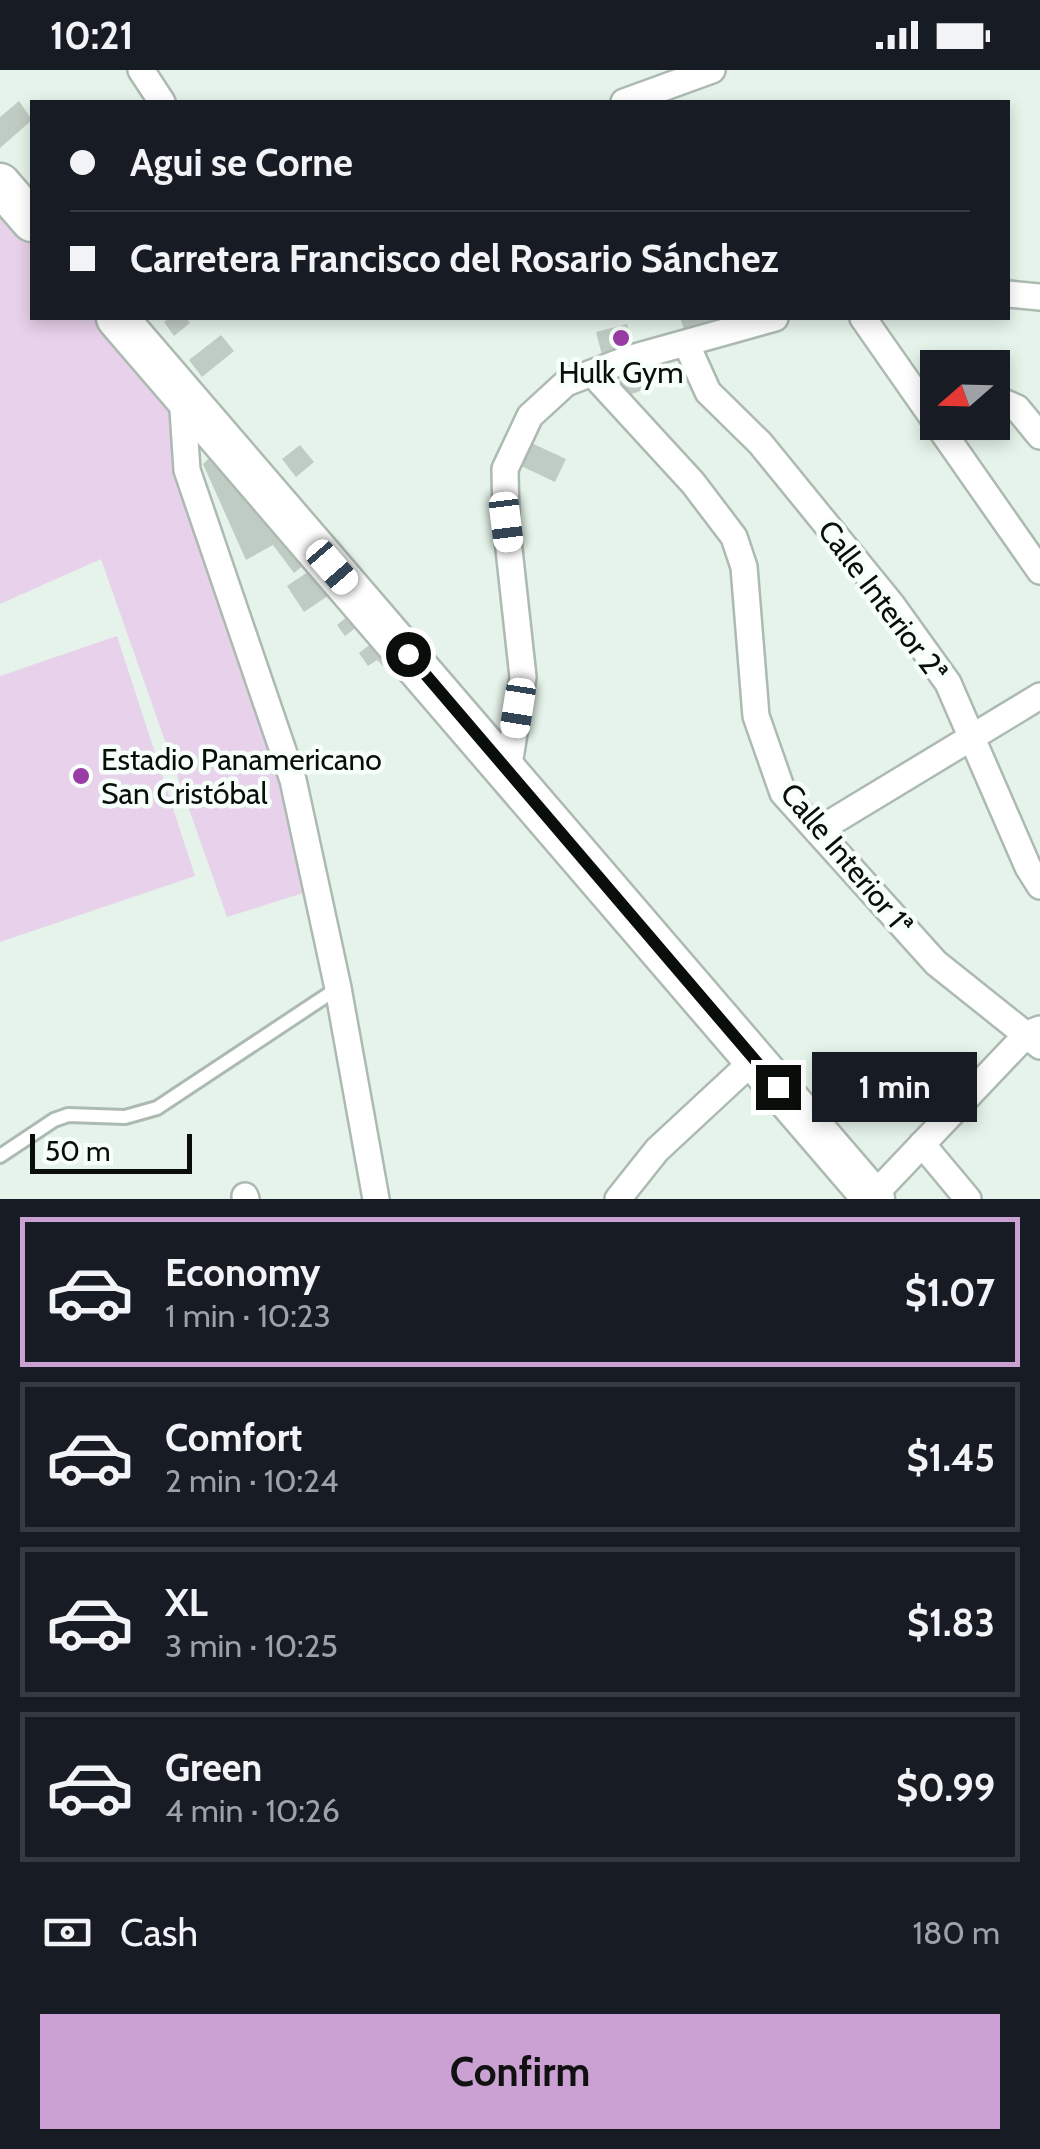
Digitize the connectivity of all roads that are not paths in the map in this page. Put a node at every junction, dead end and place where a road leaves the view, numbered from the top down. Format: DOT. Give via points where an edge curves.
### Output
graph roads {
  1 [pos="141,70"];
  2 [pos="712,70"];
  3 [pos="161,100"];
  4 [pos="630,100"];
  5 [pos="0,184"];
  6 [pos="30,220"];
  7 [pos="1010,294"];
  8 [pos="1040,297"];
  9 [pos="118,320"];
  10 [pos="768,320"];
  11 [pos="865,320"];
  12 [pos="686,343"];
  13 [pos="592,373"];
  14 [pos="920,390"];
  15 [pos="181,392"];
  16 [pos="1010,405"];
  17 [pos="1040,436"];
  18 [pos="957,440"];
  19 [pos="1040,571"];
  20 [pos="1040,696"];
  21 [pos="972,738"];
  22 [pos="508,771"];
  23 [pos="817,831"];
  24 [pos="1040,886"];
  25 [pos="338,988"];
  26 [pos="1036,1036"];
  27 [pos="755,1059"];
  28 [pos="922,1144"];
  29 [pos="0,1156"];
  30 [pos="873,1198"];
  31 [pos="376,1199"];
  32 [pos="618,1199"];
  33 [pos="968,1199"];
  1 -- 3 [label="street"];
  2 -- 4 [label="street"];
  5 -- 6 [label="main road"];
  7 -- 8 [label="street"];
  9 -- 15 [label="main road"];
  10 -- 12 [label="street"];
  11 -- 14 [label="street"];
  12 -- 13 [label="street"];
  12 -- 21 [label="street, Calle Interior 2ª" via="708,392 760,443 904,621 948,683"];
  13 -- 22 [label="street" via="566,383 530,416 505,468 523,677"];
  13 -- 23 [label="street, Calle Interior 1ª" via="734,537 744,568 756,716 783,793"];
  15 -- 22 [label="main road"];
  15 -- 25 [label="street" via="187,470 293,780"];
  16 -- 17 [label="street"];
  18 -- 19 [label="street"];
  20 -- 21 [label="street"];
  21 -- 23 [label="street"];
  21 -- 24 [label="street, Calle Interior 2ª"];
  22 -- 27 [label="main road"];
  23 -- 26 [label="street, Calle Interior 1ª" via="936,963"];
  25 -- 29 [label="lane" via="157,1108 125,1118 68,1115"];
  25 -- 31 [label="street"];
  26 -- 28 [label="street"];
  27 -- 30 [label="main road"];
  27 -- 32 [label="street" via="657,1150"];
  28 -- 30 [label="street"];
  28 -- 33 [label="street"];
}
